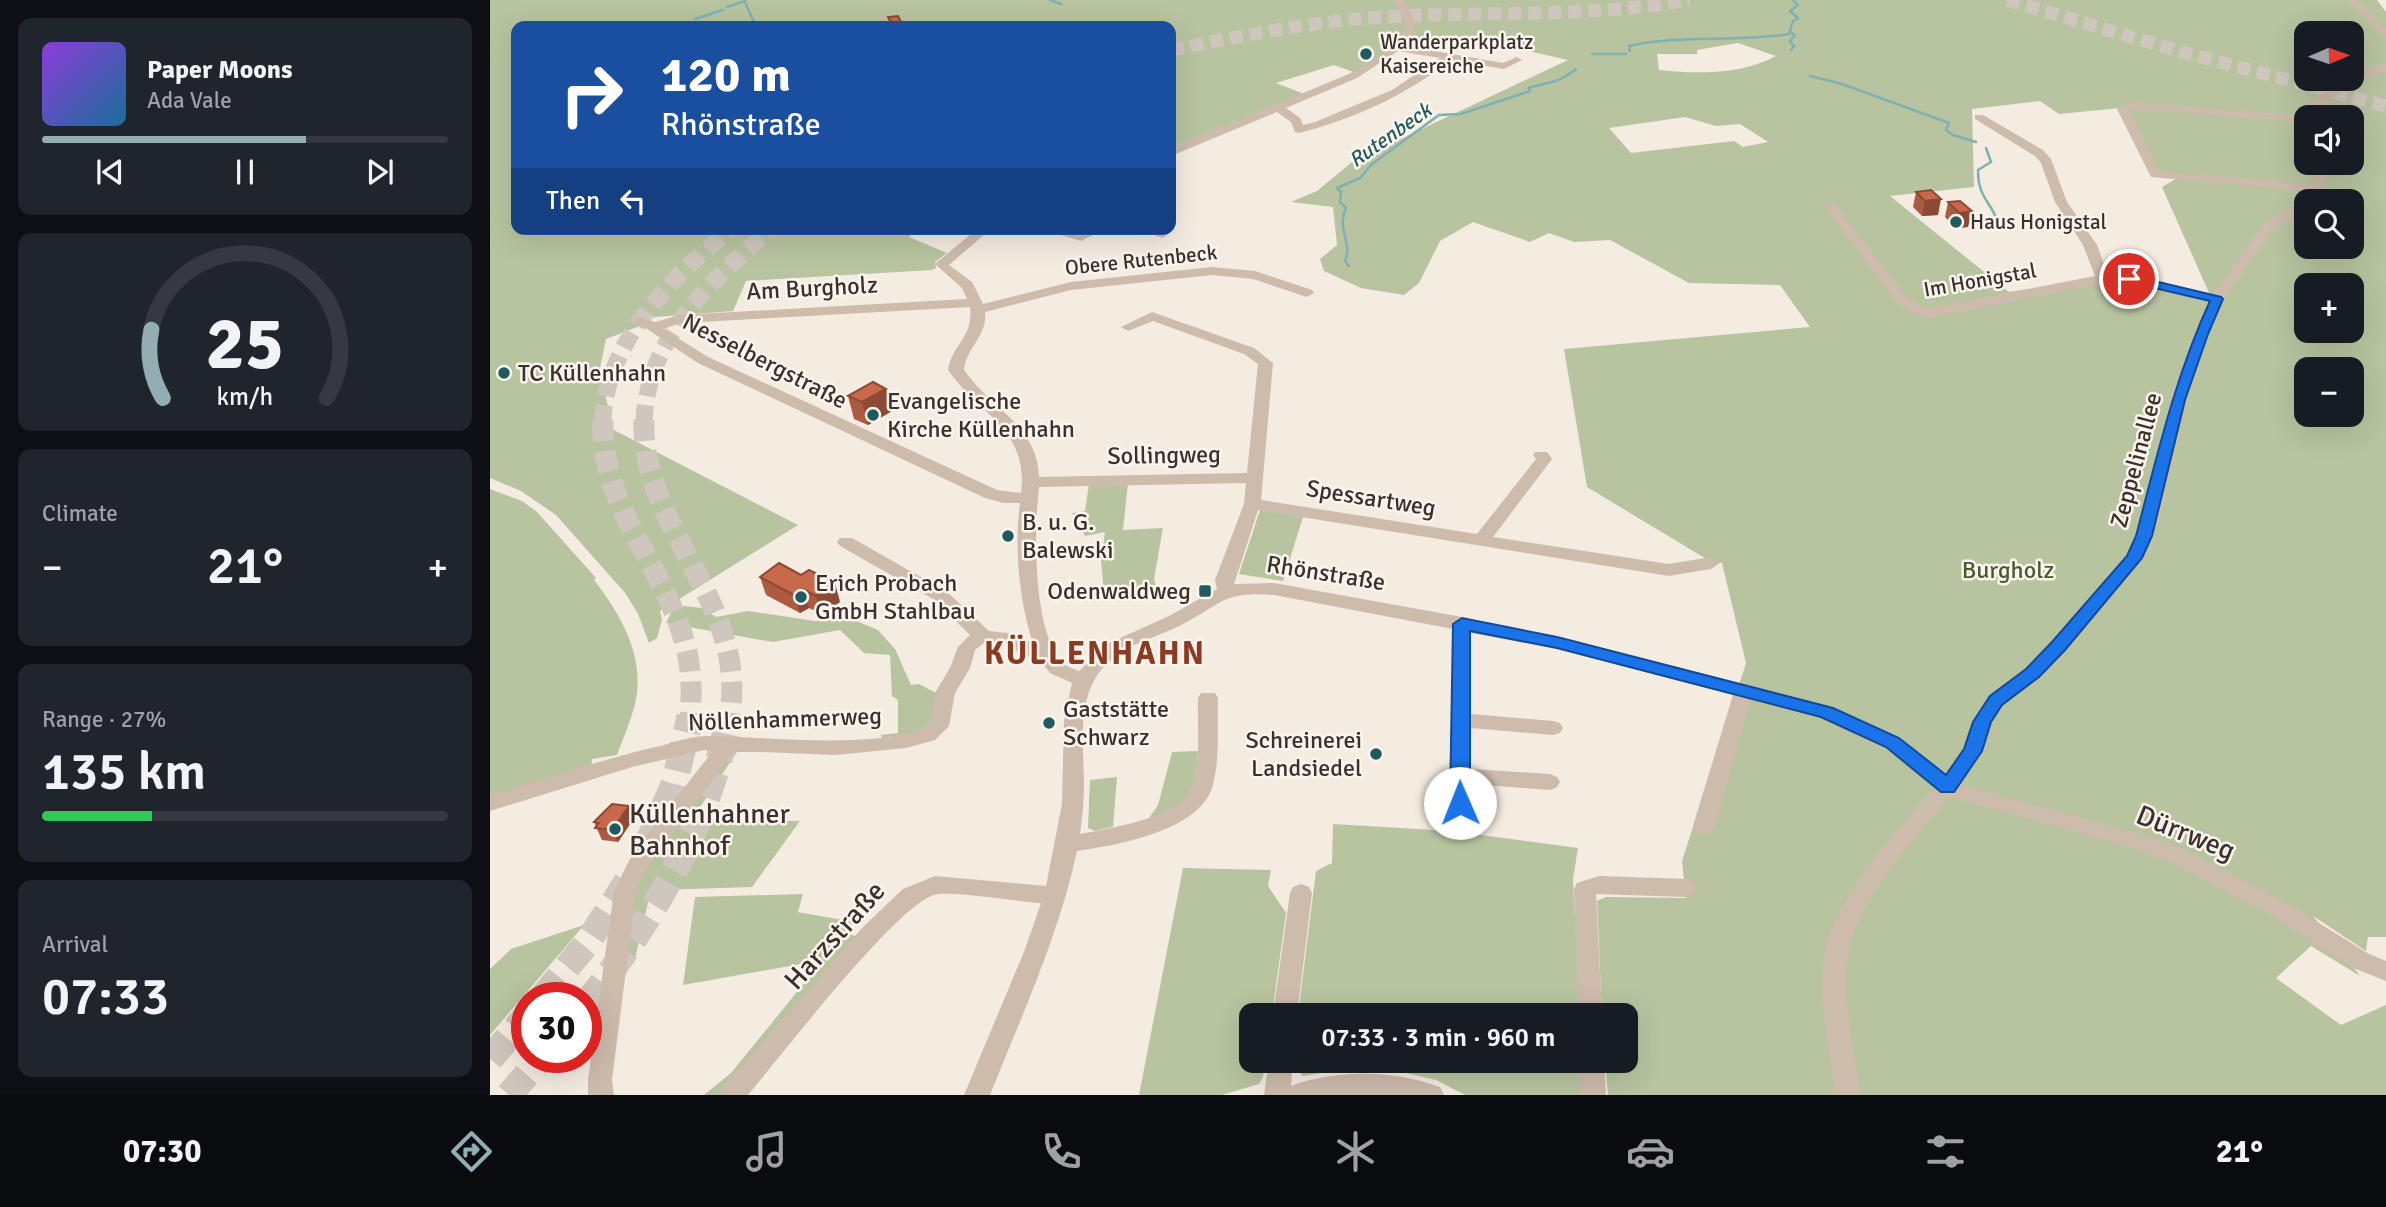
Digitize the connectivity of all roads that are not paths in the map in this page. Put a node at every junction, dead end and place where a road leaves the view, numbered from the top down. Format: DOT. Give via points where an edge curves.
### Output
graph roads {
  1 [pos="1399,0"];
  2 [pos="2353,0"];
  3 [pos="2386,35"];
  4 [pos="1404,40"];
  5 [pos="1448,57"];
  6 [pos="1517,60"];
  7 [pos="2386,67"];
  8 [pos="2318,105"];
  9 [pos="1277,107"];
  10 [pos="1979,117"];
  11 [pos="2294,118"];
  12 [pos="1176,150"];
  13 [pos="2318,189"];
  14 [pos="1830,206"];
  15 [pos="2294,211"];
  16 [pos="978,235"];
  17 [pos="2104,279"];
  18 [pos="1307,293"];
  19 [pos="2217,299"];
  20 [pos="976,307"];
  21 [pos="646,324"];
  22 [pos="1128,327"];
  23 [pos="1541,455"];
  24 [pos="1255,478"];
  25 [pos="1031,490"];
  26 [pos="1252,504"];
  27 [pos="1482,540"];
  28 [pos="846,542"];
  29 [pos="1711,563"];
  30 [pos="1226,592"];
  31 [pos="1462,624"];
  32 [pos="984,637"];
  33 [pos="1046,654"];
  34 [pos="1082,679"];
  35 [pos="1744,690"];
  36 [pos="1208,698"];
  37 [pos="1459,721"];
  38 [pos="1553,728"];
  39 [pos="730,743"];
  40 [pos="1460,776"];
  41 [pos="1550,782"];
  42 [pos="1947,787"];
  43 [pos="490,803"];
  44 [pos="1470,814"];
  45 [pos="1704,826"];
  46 [pos="1070,844"];
  47 [pos="1686,888"];
  48 [pos="1301,893"];
  49 [pos="1056,896"];
  50 [pos="2386,971"];
  51 [pos="1287,1003"];
  52 [pos="1590,1003"];
  53 [pos="1280,1073"];
  54 [pos="1592,1073"];
  55 [pos="601,1095"];
  56 [pos="732,1095"];
  57 [pos="977,1095"];
  58 [pos="1277,1095"];
  59 [pos="1297,1095"];
  60 [pos="1431,1095"];
  61 [pos="1593,1095"];
  62 [pos="1848,1095"];
  1 -- 4 [label="street" via="1409,17"];
  2 -- 3 [label="street"];
  4 -- 5 [label="street"];
  4 -- 9 [label="street" via="1353,76"];
  5 -- 6 [label="street" via="1504,66"];
  5 -- 9 [label="street" via="1400,91 1299,130 1296,120"];
  7 -- 8 [label="street" via="2340,86"];
  9 -- 12 [label="street"];
  10 -- 17 [label="street" via="2047,162 2061,202 2091,245"];
  11 -- 13 [label="street" via="2127,105 2123,109 2155,174"];
  14 -- 17 [label="street, Im Honigstal" via="1900,298 1920,313"];
  15 -- 19 [label="street, Zeppelinallee" via="2271,223"];
  16 -- 20 [label="street" via="942,264 967,285"];
  17 -- 19 [label="street, Im Honigstal" via="2138,280"];
  18 -- 20 [label="street, Obere Rutenbeck" via="1255,275 1208,272 1072,286"];
  19 -- 42 [label="street, Zeppelinallee" via="2178,400 2152,514 2134,558 2050,655 1996,700 1982,722 1973,751"];
  20 -- 21 [label="street, Am Burgholz"];
  20 -- 25 [label="street" via="977,332 956,370 1010,423 1027,453"];
  21 -- 25 [label="street, Nesselbergstraße" via="703,360 991,494 1004,498"];
  22 -- 24 [label="street" via="1152,316 1241,347 1266,363"];
  23 -- 27 [label="street" via="1544,459"];
  24 -- 25 [label="street, Sollingweg"];
  24 -- 26 [label="street"];
  25 -- 33 [label="street" via="1028,563"];
  26 -- 27 [label="street, Spessartweg"];
  26 -- 30 [label="street" via="1224,580"];
  27 -- 29 [label="street, Spessartweg" via="1669,570"];
  28 -- 32 [label="street" via="941,596"];
  30 -- 31 [label="street, Rhönstraße" via="1275,589"];
  30 -- 34 [label="street, Rhönstraße" via="1109,649"];
  31 -- 35 [label="street, Rhönstraße"];
  31 -- 37 [label="street"];
  32 -- 33 [label="street" via="1011,638 1028,650"];
  32 -- 39 [label="street, Nöllenhammerweg" via="967,647 945,693 939,726 928,735 835,748"];
  33 -- 34 [label="street" via="1057,668"];
  34 -- 46 [label="street" via="1074,707"];
  35 -- 42 [label="street, Rhönstraße" via="1866,728 1892,742"];
  35 -- 45 [label="street"];
  36 -- 46 [label="street" via="1203,784 1196,802 1157,822"];
  37 -- 38 [label="street"];
  37 -- 40 [label="street"];
  39 -- 43 [label="street, Nöllenhammerweg" via="704,743 657,753"];
  39 -- 55 [label="street" via="642,857 625,891"];
  40 -- 41 [label="street"];
  40 -- 44 [label="street" via="1460,803"];
  42 -- 50 [label="street, Dürrweg" via="1982,802 2175,855"];
  42 -- 62 [label="street, Zeppelinallee" via="1910,828 1854,905 1836,956 1836,1006"];
  46 -- 49 [label="street"];
  47 -- 52 [label="street" via="1599,885 1585,889"];
  48 -- 51 [label="street"];
  49 -- 56 [label="street, Harzstraße" via="935,885 911,895 870,935"];
  49 -- 57 [label="street"];
  53 -- 58 [label="street"];
  54 -- 61 [label="street"];
  59 -- 60 [label="street" via="1382,1085"];
}
